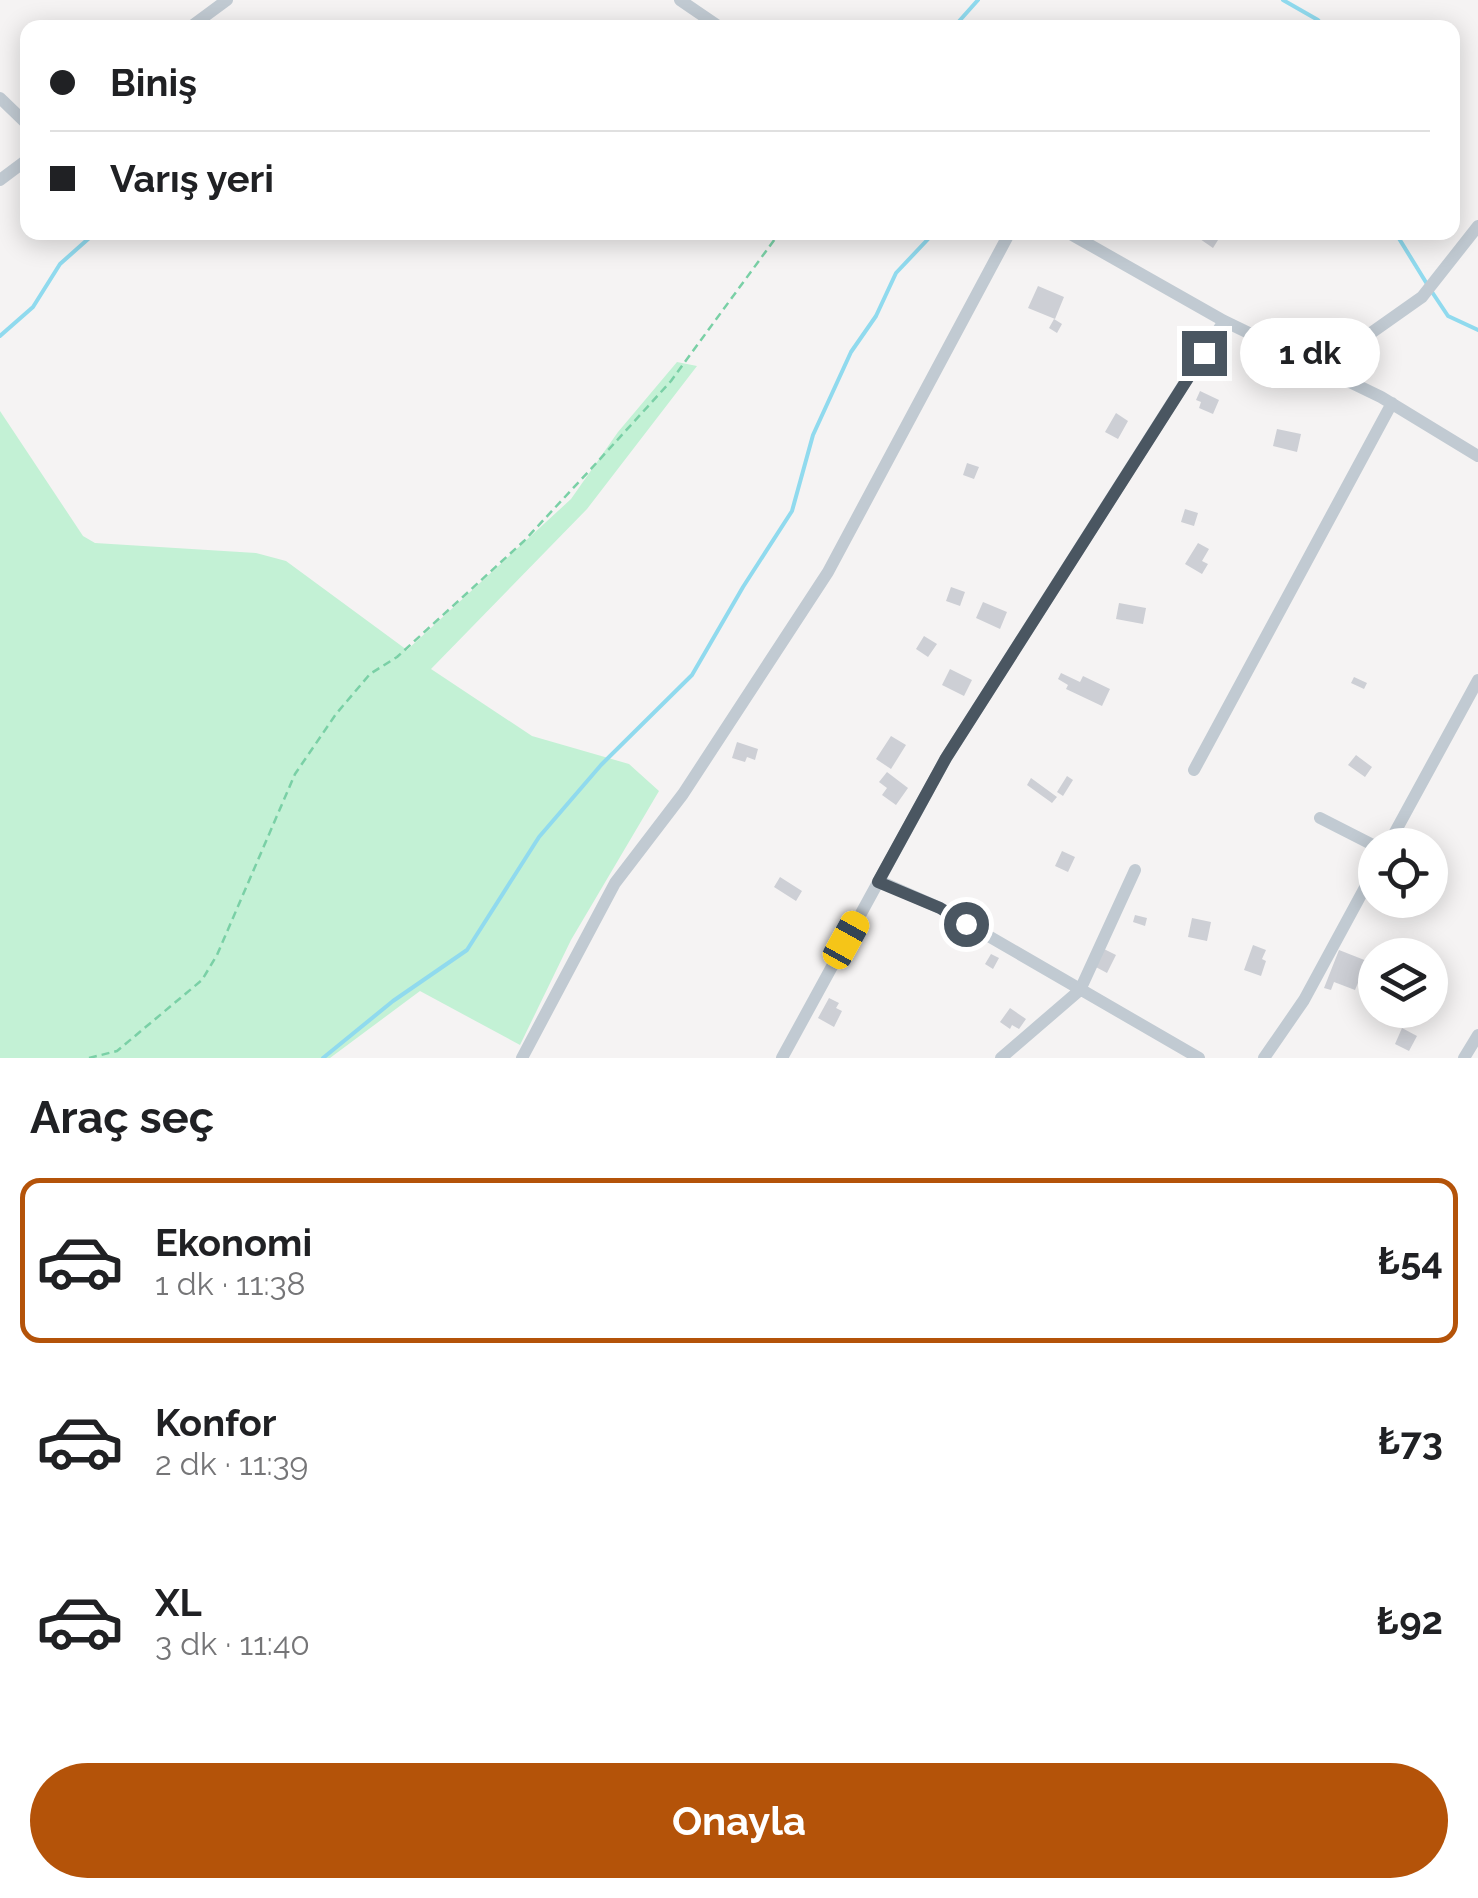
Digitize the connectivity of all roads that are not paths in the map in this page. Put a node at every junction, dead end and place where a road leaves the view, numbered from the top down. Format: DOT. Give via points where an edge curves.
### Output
graph roads {
  1 [pos="227,0"];
  2 [pos="680,0"];
  3 [pos="200,20"];
  4 [pos="709,20"];
  5 [pos="0,98"];
  6 [pos="20,117"];
  7 [pos="1478,226"];
  8 [pos="1006,240"];
  9 [pos="1081,240"];
  10 [pos="1224,320"];
  11 [pos="1320,369"];
  12 [pos="1392,403"];
  13 [pos="1478,456"];
  14 [pos="1478,680"];
  15 [pos="1194,770"];
  16 [pos="1320,818"];
  17 [pos="1397,828"];
  18 [pos="1358,837"];
  19 [pos="1135,870"];
  20 [pos="878,882"];
  21 [pos="1358,900"];
  22 [pos="1080,990"];
  23 [pos="1478,1035"];
  24 [pos="522,1058"];
  25 [pos="782,1058"];
  26 [pos="1001,1058"];
  27 [pos="1199,1058"];
  28 [pos="1264,1058"];
  29 [pos="1464,1058"];
  1 -- 3 [label="street"];
  2 -- 4 [label="street"];
  5 -- 6 [label="street"];
  7 -- 11 [label="street" via="1422,298"];
  8 -- 24 [label="street" via="828,572 683,794 615,883"];
  9 -- 10 [label="street"];
  10 -- 11 [label="street"];
  10 -- 20 [label="street" via="946,758"];
  11 -- 12 [label="street"];
  12 -- 13 [label="street"];
  12 -- 15 [label="street"];
  14 -- 17 [label="street"];
  16 -- 18 [label="street"];
  19 -- 22 [label="street"];
  20 -- 22 [label="street" via="940,908"];
  20 -- 25 [label="street"];
  21 -- 28 [label="street"];
  22 -- 26 [label="street"];
  22 -- 27 [label="street"];
  23 -- 29 [label="street"];
}
